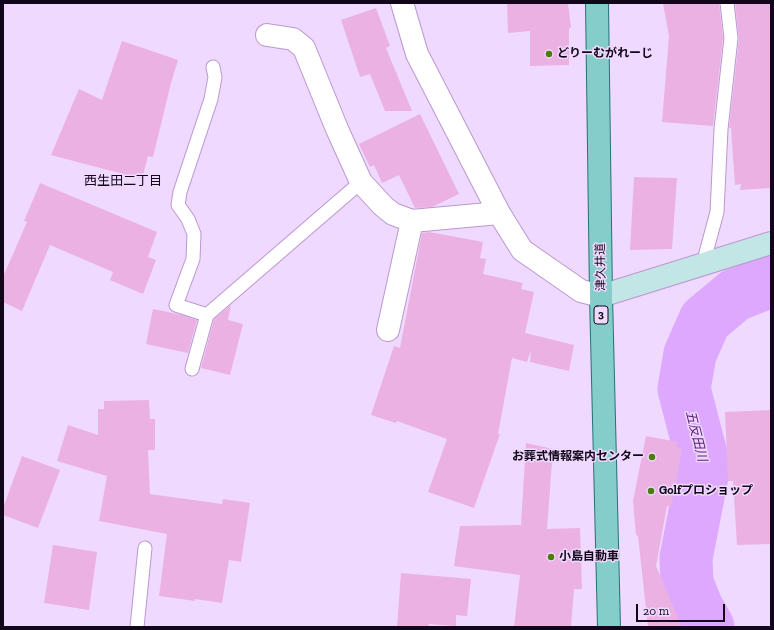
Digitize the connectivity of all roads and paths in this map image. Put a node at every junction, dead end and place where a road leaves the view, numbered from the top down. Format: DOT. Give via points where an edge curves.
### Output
graph roads {
  1 [pos="402,3"];
  2 [pos="596,3"];
  3 [pos="727,3"];
  4 [pos="267,35"];
  5 [pos="212,67"];
  6 [pos="361,182"];
  7 [pos="499,213"];
  8 [pos="412,221"];
  9 [pos="771,243"];
  10 [pos="703,264"];
  11 [pos="601,296"];
  12 [pos="207,315"];
  13 [pos="388,330"];
  14 [pos="192,369"];
  15 [pos="145,548"];
  16 [pos="137,627"];
  17 [pos="609,627"];
  1 -- 7 [label="street" via="417,54"];
  2 -- 11 [label="main road, 津久井道 / 3"];
  3 -- 10 [label="lane" via="731,38 721,129 717,212"];
  4 -- 6 [label="street" via="293,39 304,48"];
  5 -- 12 [label="lane" via="215,77 211,99 178,205 194,234 193,259 176,305"];
  6 -- 8 [label="street" via="393,214"];
  6 -- 12 [label="lane"];
  7 -- 8 [label="street"];
  7 -- 11 [label="street" via="522,250 581,290"];
  8 -- 13 [label="street"];
  9 -- 10 [label="street"];
  10 -- 11 [label="street"];
  11 -- 17 [label="main road, 津久井道 / 3"];
  12 -- 14 [label="lane"];
  15 -- 16 [label="lane"];
}
